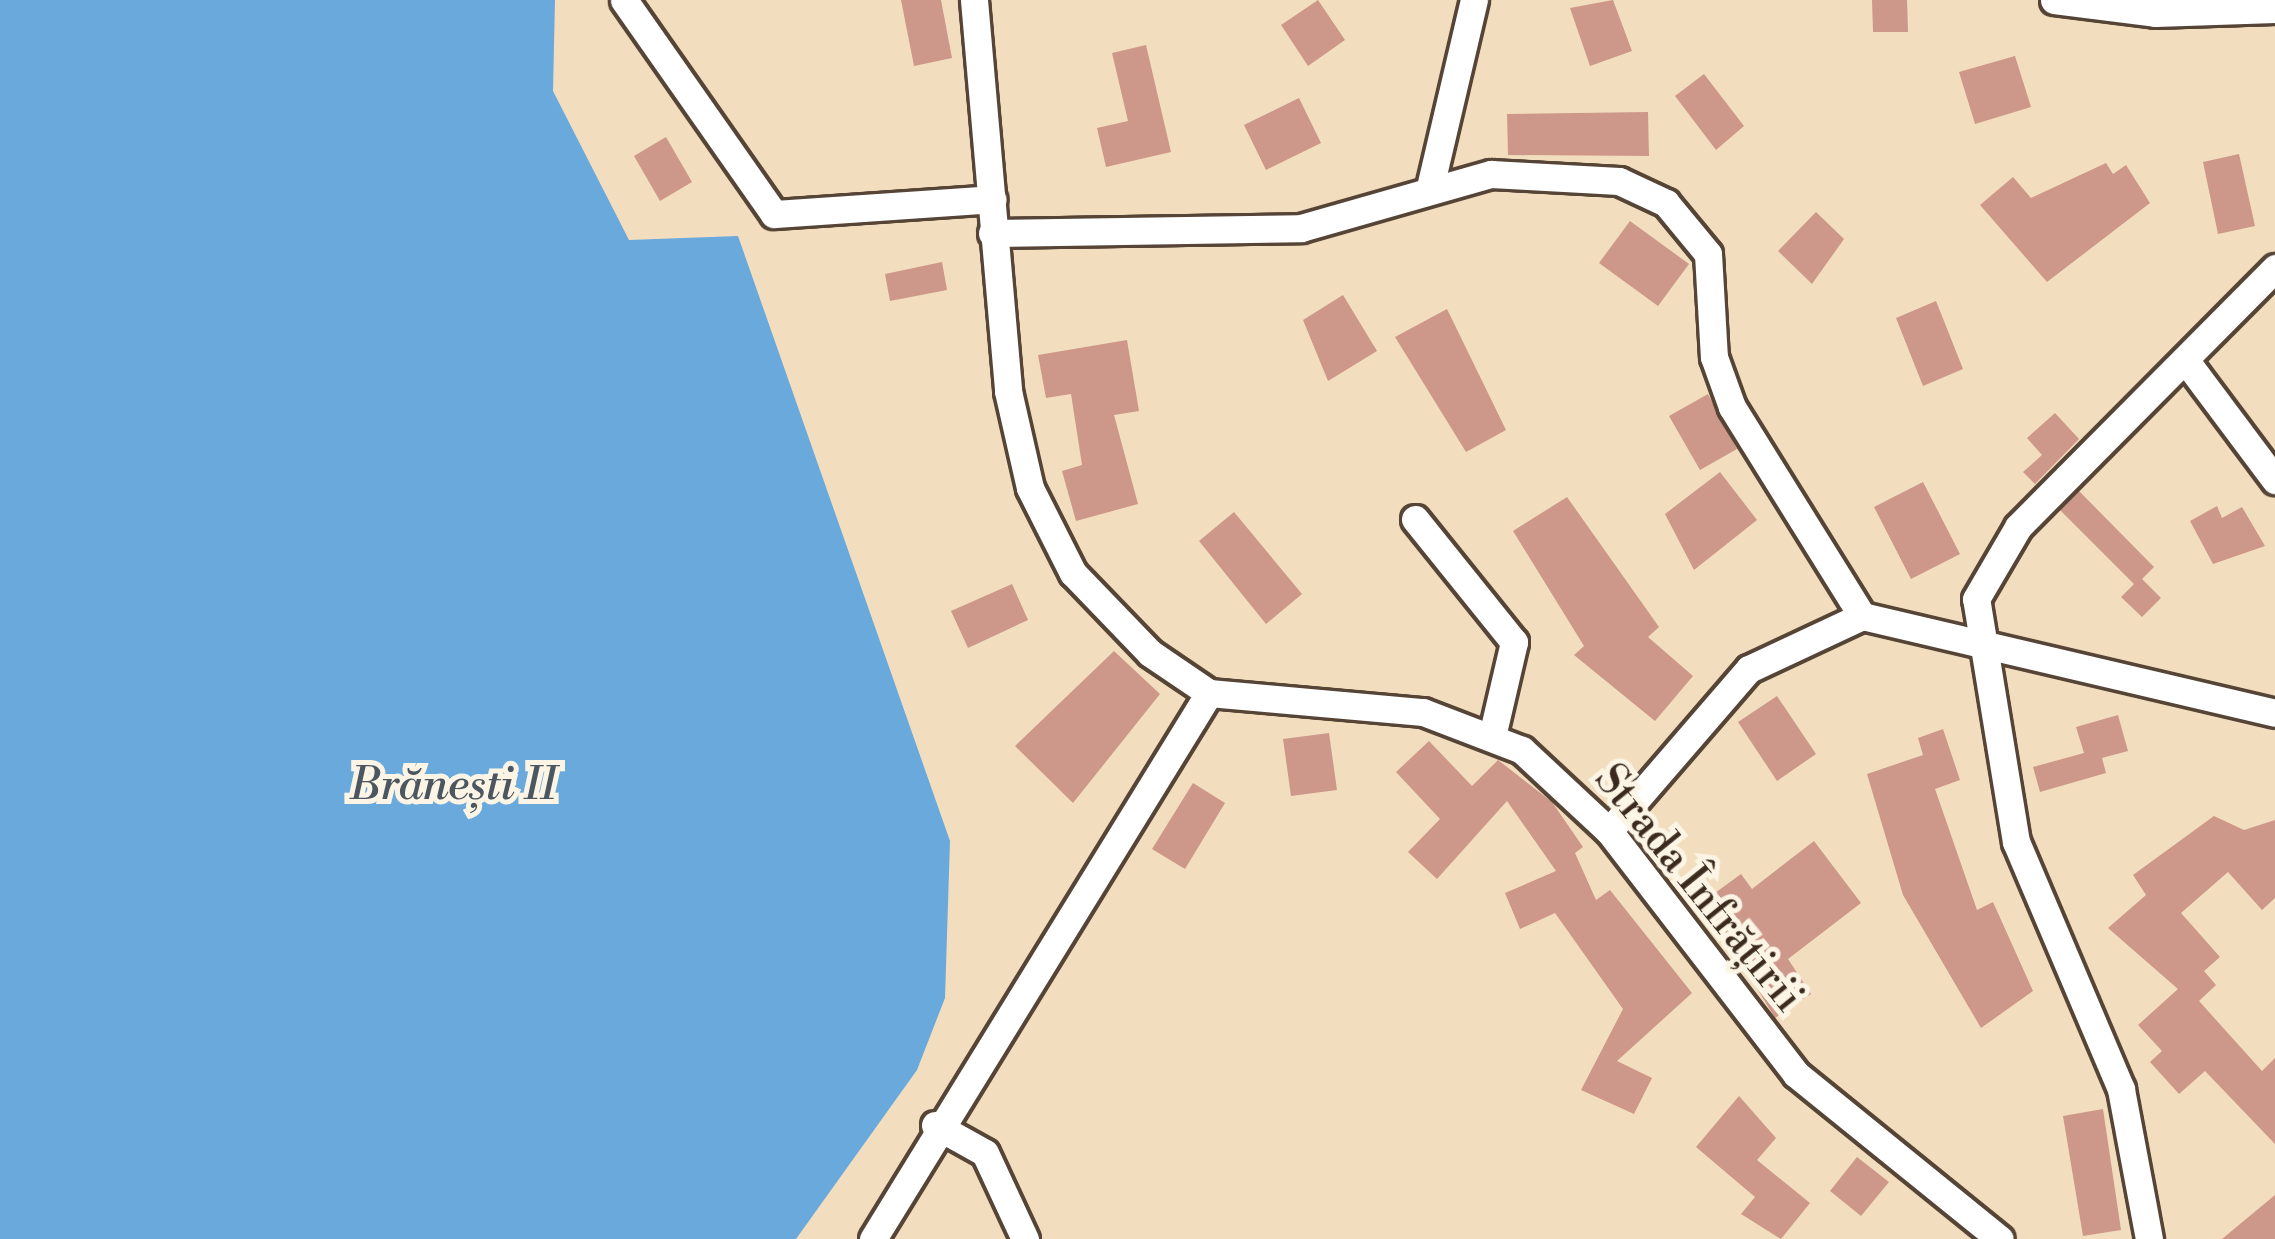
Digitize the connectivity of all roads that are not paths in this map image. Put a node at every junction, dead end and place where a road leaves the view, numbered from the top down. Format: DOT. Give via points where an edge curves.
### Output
graph roads {
  1 [pos="624,0"];
  2 [pos="974,0"];
  3 [pos="1474,0"];
  4 [pos="2054,0"];
  5 [pos="2275,9"];
  6 [pos="1431,183"];
  7 [pos="992,199"];
  8 [pos="992,233"];
  9 [pos="2275,268"];
  10 [pos="2186,361"];
  11 [pos="2275,480"];
  12 [pos="1415,519"];
  13 [pos="1862,616"];
  14 [pos="1975,640"];
  15 [pos="1209,693"];
  16 [pos="2275,713"];
  17 [pos="1493,732"];
  18 [pos="1610,831"];
  19 [pos="935,1125"];
  20 [pos="874,1239"];
  21 [pos="1024,1239"];
  22 [pos="2000,1239"];
  23 [pos="2150,1239"];
  1 -- 7 [label="street" via="758,204 800,218"];
  2 -- 7 [label="street"];
  3 -- 6 [label="street"];
  4 -- 5 [label="street" via="2155,13"];
  6 -- 8 [label="street" via="1300,228"];
  6 -- 13 [label="street" via="1593,175 1691,224 1708,254 1714,357 1732,407"];
  7 -- 8 [label="street"];
  8 -- 15 [label="street" via="1008,392 1047,529 1107,611"];
  9 -- 10 [label="street"];
  10 -- 11 [label="street"];
  10 -- 14 [label="street" via="2018,527 1976,599"];
  12 -- 17 [label="street" via="1514,642"];
  13 -- 14 [label="street"];
  13 -- 18 [label="street" via="1749,669"];
  14 -- 16 [label="street"];
  14 -- 23 [label="street" via="2016,842 2121,1089"];
  15 -- 17 [label="street, Strada Înfrățirii" via="1424,712"];
  15 -- 19 [label="street"];
  17 -- 18 [label="street, Strada Înfrățirii"];
  18 -- 22 [label="street, Strada Înfrățirii" via="1750,1027"];
  19 -- 20 [label="street"];
  19 -- 21 [label="street" via="985,1153"];
}
